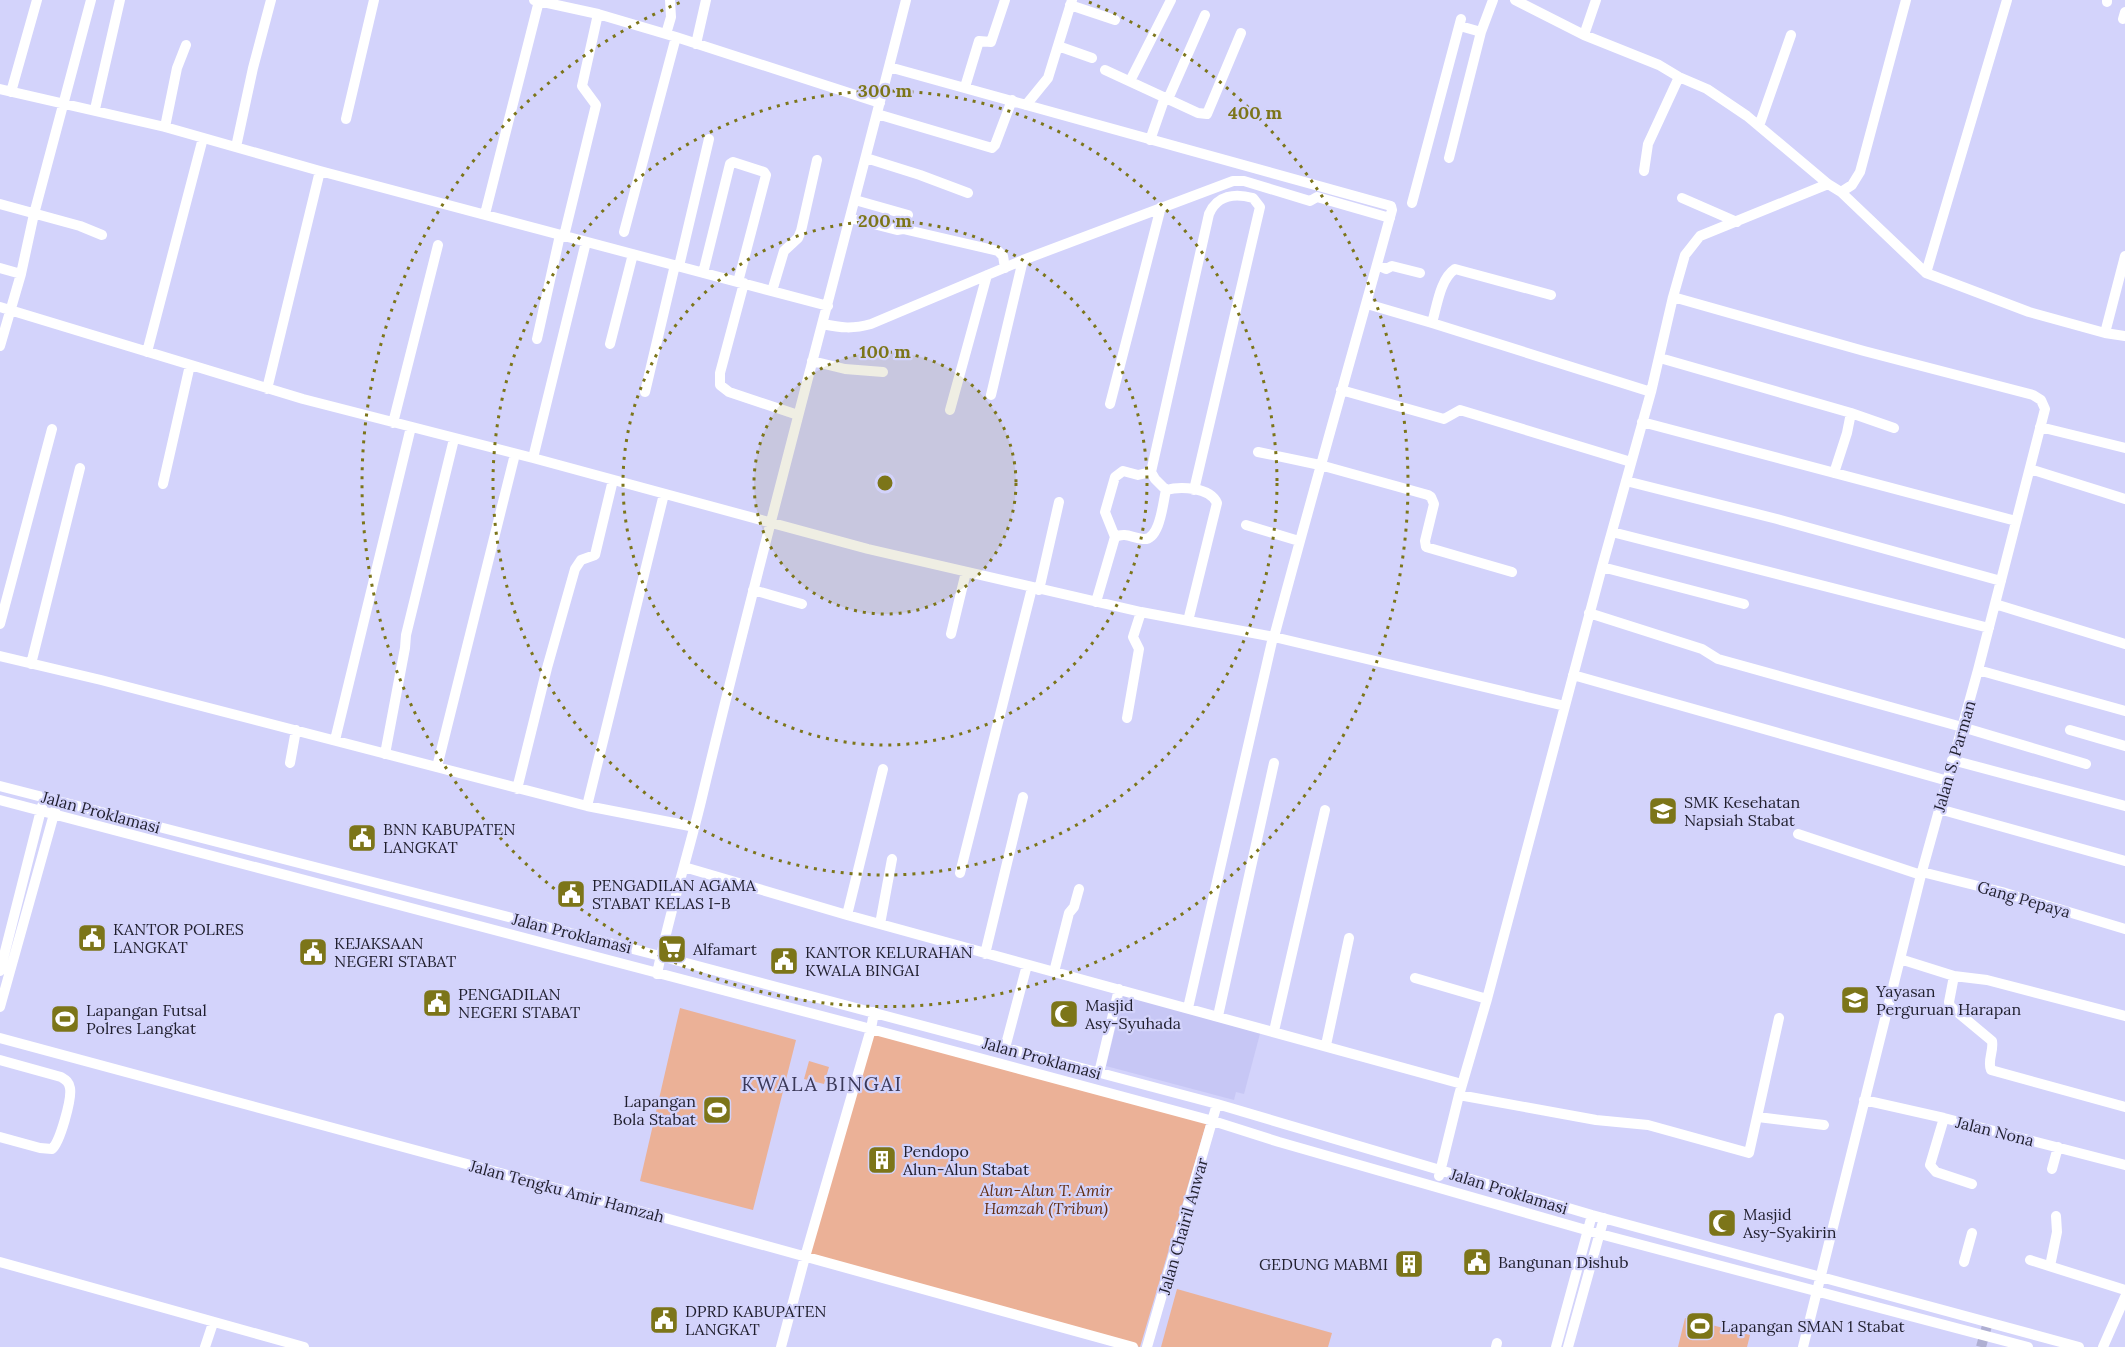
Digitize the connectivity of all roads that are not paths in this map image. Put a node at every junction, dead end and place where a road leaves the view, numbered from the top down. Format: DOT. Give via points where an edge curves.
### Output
graph roads {
  1 [pos="37,0"];
  2 [pos="91,0"];
  3 [pos="120,0"];
  4 [pos="271,0"];
  5 [pos="374,0"];
  6 [pos="670,0"];
  7 [pos="706,0"];
  8 [pos="906,0"];
  9 [pos="1005,0"];
  10 [pos="1171,0"];
  11 [pos="1492,0"];
  12 [pos="1515,0"];
  13 [pos="1596,0"];
  14 [pos="1906,0"];
  15 [pos="2007,0"];
  16 [pos="537,1"];
  17 [pos="1071,3"];
  18 [pos="570,4"];
  19 [pos="598,14"];
  20 [pos="1205,15"];
  21 [pos="1115,20"];
  22 [pos="1481,32"];
  23 [pos="1241,33"];
  24 [pos="1584,35"];
  25 [pos="1791,35"];
  26 [pos="671,36"];
  27 [pos="696,44"];
  28 [pos="186,45"];
  29 [pos="1058,46"];
  30 [pos="1092,58"];
  31 [pos="890,67"];
  32 [pos="1105,70"];
  33 [pos="1679,77"];
  34 [pos="1130,81"];
  35 [pos="964,87"];
  36 [pos="5,90"];
  37 [pos="1166,98"];
  38 [pos="1012,100"];
  39 [pos="64,104"];
  40 [pos="1026,105"];
  41 [pos="879,108"];
  42 [pos="95,109"];
  43 [pos="346,119"];
  44 [pos="165,126"];
  45 [pos="1758,126"];
  46 [pos="203,138"];
  47 [pos="709,139"];
  48 [pos="1150,140"];
  49 [pos="236,147"];
  50 [pos="866,158"];
  51 [pos="1449,158"];
  52 [pos="817,160"];
  53 [pos="320,171"];
  54 [pos="1644,171"];
  55 [pos="1828,184"];
  56 [pos="1841,192"];
  57 [pos="968,193"];
  58 [pos="1682,198"];
  59 [pos="855,200"];
  60 [pos="1412,203"];
  61 [pos="0,204"];
  62 [pos="1161,207"];
  63 [pos="34,214"];
  64 [pos="485,214"];
  65 [pos="908,215"];
  66 [pos="1391,215"];
  67 [pos="850,218"];
  68 [pos="1737,222"];
  69 [pos="624,232"];
  70 [pos="102,235"];
  71 [pos="560,240"];
  72 [pos="438,245"];
  73 [pos="585,248"];
  74 [pos="2125,256"];
  75 [pos="631,260"];
  76 [pos="1023,260"];
  77 [pos="1004,263"];
  78 [pos="1377,265"];
  79 [pos="0,268"];
  80 [pos="675,270"];
  81 [pos="703,273"];
  82 [pos="1420,273"];
  83 [pos="1926,273"];
  84 [pos="21,274"];
  85 [pos="987,275"];
  86 [pos="741,283"];
  87 [pos="772,291"];
  88 [pos="1551,295"];
  89 [pos="1673,297"];
  90 [pos="1367,304"];
  91 [pos="828,306"];
  92 [pos="5,309"];
  93 [pos="1432,322"];
  94 [pos="823,324"];
  95 [pos="2104,333"];
  96 [pos="2125,336"];
  97 [pos="537,339"];
  98 [pos="610,344"];
  99 [pos="0,346"];
  100 [pos="147,352"];
  101 [pos="1660,358"];
  102 [pos="812,362"];
  103 [pos="190,365"];
  104 [pos="883,372"];
  105 [pos="267,389"];
  106 [pos="1341,390"];
  107 [pos="645,392"];
  108 [pos="1651,392"];
  109 [pos="991,394"];
  110 [pos="1110,404"];
  111 [pos="951,410"];
  112 [pos="1851,413"];
  113 [pos="798,415"];
  114 [pos="1642,422"];
  115 [pos="393,423"];
  116 [pos="411,427"];
  117 [pos="2040,427"];
  118 [pos="1894,428"];
  119 [pos="52,429"];
  120 [pos="454,439"];
  121 [pos="2125,448"];
  122 [pos="1258,452"];
  123 [pos="515,454"];
  124 [pos="533,458"];
  125 [pos="1631,462"];
  126 [pos="1320,465"];
  127 [pos="80,468"];
  128 [pos="2030,469"];
  129 [pos="1150,472"];
  130 [pos="1834,473"];
  131 [pos="613,480"];
  132 [pos="1626,481"];
  133 [pos="163,484"];
  134 [pos="1194,489"];
  135 [pos="1166,490"];
  136 [pos="664,494"];
  137 [pos="2125,498"];
  138 [pos="1059,502"];
  139 [pos="2016,522"];
  140 [pos="769,523"];
  141 [pos="1246,525"];
  142 [pos="1611,532"];
  143 [pos="1115,537"];
  144 [pos="1299,541"];
  145 [pos="1602,567"];
  146 [pos="966,572"];
  147 [pos="1512,572"];
  148 [pos="2001,581"];
  149 [pos="1035,589"];
  150 [pos="753,590"];
  151 [pos="1096,602"];
  152 [pos="802,604"];
  153 [pos="1744,604"];
  154 [pos="1995,604"];
  155 [pos="1141,612"];
  156 [pos="1589,613"];
  157 [pos="1188,621"];
  158 [pos="0,624"];
  159 [pos="1989,628"];
  160 [pos="951,634"];
  161 [pos="1273,637"];
  162 [pos="2125,644"];
  163 [pos="0,656"];
  164 [pos="31,664"];
  165 [pos="1978,670"];
  166 [pos="1573,675"];
  167 [pos="1565,706"];
  168 [pos="2125,711"];
  169 [pos="1126,718"];
  170 [pos="1962,727"];
  171 [pos="296,730"];
  172 [pos="2070,730"];
  173 [pos="335,740"];
  174 [pos="2125,746"];
  175 [pos="385,753"];
  176 [pos="1952,760"];
  177 [pos="290,763"];
  178 [pos="1274,763"];
  179 [pos="2086,764"];
  180 [pos="436,767"];
  181 [pos="883,769"];
  182 [pos="1948,780"];
  183 [pos="0,786"];
  184 [pos="518,789"];
  185 [pos="1023,796"];
  186 [pos="43,797"];
  187 [pos="0,800"];
  188 [pos="57,801"];
  189 [pos="587,806"];
  190 [pos="2125,806"];
  191 [pos="1939,809"];
  192 [pos="41,810"];
  193 [pos="1325,810"];
  194 [pos="55,814"];
  195 [pos="695,827"];
  196 [pos="1798,834"];
  197 [pos="892,860"];
  198 [pos="2125,861"];
  199 [pos="684,867"];
  200 [pos="960,873"];
  201 [pos="1922,873"];
  202 [pos="356,878"];
  203 [pos="1079,889"];
  204 [pos="354,892"];
  205 [pos="846,915"];
  206 [pos="880,924"];
  207 [pos="2125,929"];
  208 [pos="1349,938"];
  209 [pos="985,954"];
  210 [pos="660,956"];
  211 [pos="1900,959"];
  212 [pos="1027,965"];
  213 [pos="0,971"];
  214 [pos="1054,972"];
  215 [pos="657,974"];
  216 [pos="1954,976"];
  217 [pos="1415,978"];
  218 [pos="1119,989"];
  219 [pos="1487,999"];
  220 [pos="0,1007"];
  221 [pos="1188,1008"];
  222 [pos="874,1012"];
  223 [pos="1218,1016"];
  224 [pos="2125,1016"];
  225 [pos="1779,1018"];
  226 [pos="871,1029"];
  227 [pos="1274,1031"];
  228 [pos="0,1038"];
  229 [pos="1326,1046"];
  230 [pos="1005,1048"];
  231 [pos="0,1060"];
  232 [pos="1099,1073"];
  233 [pos="1462,1084"];
  234 [pos="1459,1095"];
  235 [pos="1864,1100"];
  236 [pos="1216,1104"];
  237 [pos="2125,1107"];
  238 [pos="1758,1117"];
  239 [pos="1944,1118"];
  240 [pos="1213,1121"];
  241 [pos="1824,1125"];
  242 [pos="0,1137"];
  243 [pos="2058,1147"];
  244 [pos="2125,1165"];
  245 [pos="2052,1169"];
  246 [pos="1441,1170"];
  247 [pos="1972,1184"];
  248 [pos="1437,1186"];
  249 [pos="1592,1215"];
  250 [pos="2056,1216"];
  251 [pos="1604,1218"];
  252 [pos="1588,1231"];
  253 [pos="1972,1233"];
  254 [pos="1600,1234"];
  255 [pos="805,1257"];
  256 [pos="2030,1260"];
  257 [pos="0,1262"];
  258 [pos="1965,1262"];
  259 [pos="2050,1266"];
  260 [pos="1821,1278"];
  261 [pos="2125,1290"];
  262 [pos="1817,1292"];
  263 [pos="2125,1297"];
  264 [pos="213,1323"];
  265 [pos="205,1347"];
  266 [pos="304,1347"];
  267 [pos="782,1347"];
  268 [pos="1133,1347"];
  269 [pos="1148,1347"];
  270 [pos="1556,1347"];
  271 [pos="1568,1347"];
  272 [pos="1803,1347"];
  273 [pos="2028,1347"];
  274 [pos="2079,1347"];
  275 [pos="2103,1347"];
  1 -- 36 [label="street"];
  2 -- 39 [label="street"];
  3 -- 42 [label="street"];
  4 -- 49 [label="street"];
  5 -- 43 [label="street"];
  6 -- 26 [label="street"];
  7 -- 27 [label="street"];
  8 -- 31 [label="street"];
  9 -- 35 [label="street" via="991,42 979,41"];
  10 -- 34 [label="street"];
  11 -- 22 [label="street"];
  12 -- 24 [label="street"];
  13 -- 24 [label="street"];
  14 -- 56 [label="street" via="1860,172 1852,185"];
  15 -- 83 [label="street"];
  16 -- 18 [label="street"];
  16 -- 64 [label="street"];
  17 -- 21 [label="street"];
  17 -- 29 [label="street"];
  18 -- 19 [label="street"];
  19 -- 26 [label="street"];
  19 -- 71 [label="street" via="582,86 596,105"];
  20 -- 37 [label="street"];
  22 -- 51 [label="street"];
  22 -- 60 [label="street" via="1460,22"];
  23 -- 37 [label="street" via="1207,114"];
  24 -- 33 [label="street"];
  25 -- 45 [label="street"];
  26 -- 27 [label="street"];
  26 -- 69 [label="street"];
  27 -- 41 [label="street"];
  28 -- 44 [label="street"];
  29 -- 30 [label="street"];
  29 -- 40 [label="street" via="1048,78"];
  31 -- 35 [label="street"];
  31 -- 41 [label="street"];
  32 -- 34 [label="street"];
  33 -- 45 [label="street" via="1707,89"];
  33 -- 54 [label="street" via="1648,144"];
  34 -- 37 [label="street"];
  35 -- 38 [label="street"];
  36 -- 39 [label="street"];
  37 -- 48 [label="street"];
  38 -- 40 [label="street"];
  38 -- 41 [label="street" via="992,148"];
  39 -- 42 [label="street"];
  39 -- 63 [label="street"];
  40 -- 48 [label="street"];
  41 -- 50 [label="street"];
  42 -- 44 [label="street"];
  44 -- 46 [label="street"];
  45 -- 55 [label="street"];
  46 -- 49 [label="street"];
  46 -- 100 [label="street"];
  47 -- 80 [label="street"];
  48 -- 66 [label="street" via="1388,204"];
  49 -- 53 [label="street"];
  50 -- 57 [label="street"];
  50 -- 59 [label="street"];
  52 -- 87 [label="street" via="801,231 784,251"];
  53 -- 64 [label="street"];
  53 -- 105 [label="street"];
  55 -- 56 [label="street"];
  55 -- 68 [label="street"];
  56 -- 83 [label="street"];
  58 -- 68 [label="street"];
  59 -- 65 [label="street"];
  59 -- 67 [label="street"];
  61 -- 63 [label="street"];
  62 -- 66 [label="street" via="1220,185 1244,181 1310,201 1317,197"];
  62 -- 76 [label="street"];
  62 -- 110 [label="street"];
  63 -- 70 [label="street"];
  63 -- 84 [label="street"];
  64 -- 71 [label="street"];
  66 -- 78 [label="street"];
  67 -- 77 [label="street" via="998,251"];
  67 -- 91 [label="street"];
  68 -- 89 [label="street" via="1700,236 1692,245 1685,255"];
  71 -- 73 [label="street"];
  71 -- 97 [label="street"];
  72 -- 115 [label="street"];
  73 -- 75 [label="street"];
  73 -- 124 [label="street"];
  74 -- 95 [label="street"];
  75 -- 80 [label="street"];
  75 -- 98 [label="street"];
  76 -- 77 [label="street"];
  76 -- 109 [label="street"];
  77 -- 85 [label="street"];
  78 -- 82 [label="street"];
  78 -- 90 [label="street"];
  79 -- 84 [label="street"];
  80 -- 81 [label="street"];
  80 -- 107 [label="street"];
  81 -- 86 [label="street"];
  81 -- 86 [label="street" via="733,162 766,175"];
  83 -- 95 [label="street" via="2029,312"];
  84 -- 92 [label="street"];
  85 -- 94 [label="street" via="856,328"];
  85 -- 111 [label="street"];
  86 -- 87 [label="street"];
  86 -- 113 [label="street" via="718,379 720,385 729,392"];
  87 -- 91 [label="street"];
  88 -- 93 [label="street" via="1455,269 1445,281"];
  89 -- 101 [label="street"];
  89 -- 117 [label="street, Jalan S. Parman" via="2033,394 2045,409"];
  90 -- 93 [label="street"];
  90 -- 106 [label="street"];
  91 -- 94 [label="street"];
  92 -- 99 [label="street"];
  92 -- 100 [label="street"];
  93 -- 108 [label="street"];
  94 -- 102 [label="street"];
  95 -- 96 [label="street"];
  100 -- 103 [label="street"];
  101 -- 108 [label="street"];
  101 -- 112 [label="street"];
  102 -- 104 [label="street"];
  102 -- 113 [label="street"];
  103 -- 105 [label="street"];
  103 -- 133 [label="street"];
  105 -- 115 [label="street"];
  106 -- 125 [label="street" via="1444,419 1460,410"];
  106 -- 126 [label="street"];
  108 -- 114 [label="street"];
  112 -- 118 [label="street"];
  112 -- 130 [label="street"];
  113 -- 140 [label="street"];
  114 -- 125 [label="street"];
  114 -- 130 [label="street"];
  115 -- 116 [label="street"];
  116 -- 120 [label="street"];
  116 -- 173 [label="street"];
  117 -- 121 [label="street"];
  117 -- 128 [label="street, Jalan S. Parman"];
  119 -- 158 [label="street"];
  120 -- 123 [label="street"];
  120 -- 175 [label="street" via="406,635"];
  122 -- 126 [label="street"];
  123 -- 124 [label="street"];
  123 -- 180 [label="street"];
  124 -- 131 [label="street"];
  125 -- 132 [label="street"];
  126 -- 144 [label="street"];
  126 -- 147 [label="street" via="1431,497 1434,504 1426,547"];
  127 -- 164 [label="street"];
  128 -- 137 [label="street"];
  128 -- 139 [label="street, Jalan S. Parman"];
  129 -- 134 [label="street" via="1209,214 1225,197 1253,198 1260,207"];
  129 -- 135 [label="street"];
  129 -- 143 [label="street" via="1138,475 1123,471 1115,477 1105,512"];
  130 -- 139 [label="street"];
  131 -- 136 [label="street"];
  131 -- 184 [label="street" via="595,555 580,560 574,569"];
  132 -- 142 [label="street"];
  132 -- 148 [label="street"];
  134 -- 135 [label="street"];
  134 -- 157 [label="street" via="1212,496 1217,503"];
  135 -- 143 [label="street" via="1158,527 1152,536"];
  136 -- 140 [label="street"];
  136 -- 189 [label="street"];
  138 -- 149 [label="street"];
  139 -- 148 [label="street, Jalan S. Parman"];
  140 -- 146 [label="street"];
  140 -- 150 [label="street"];
  141 -- 144 [label="street"];
  142 -- 145 [label="street"];
  142 -- 159 [label="street"];
  143 -- 151 [label="street"];
  144 -- 161 [label="street"];
  145 -- 153 [label="street"];
  145 -- 156 [label="street"];
  146 -- 149 [label="street"];
  146 -- 160 [label="street"];
  148 -- 154 [label="street, Jalan S. Parman"];
  149 -- 151 [label="street"];
  149 -- 200 [label="street"];
  150 -- 152 [label="street"];
  150 -- 195 [label="street"];
  151 -- 155 [label="street"];
  154 -- 159 [label="street, Jalan S. Parman"];
  154 -- 162 [label="street"];
  155 -- 157 [label="street"];
  155 -- 169 [label="street" via="1133,637 1139,649"];
  156 -- 166 [label="street"];
  156 -- 170 [label="street" via="1702,649 1718,658"];
  157 -- 161 [label="street"];
  159 -- 165 [label="street, Jalan S. Parman"];
  161 -- 167 [label="street"];
  161 -- 221 [label="street"];
  163 -- 164 [label="street"];
  164 -- 171 [label="street"];
  165 -- 168 [label="street"];
  165 -- 170 [label="street, Jalan S. Parman"];
  166 -- 167 [label="street"];
  166 -- 182 [label="street"];
  167 -- 219 [label="street"];
  170 -- 176 [label="street, Jalan S. Parman"];
  170 -- 179 [label="street"];
  171 -- 173 [label="street"];
  171 -- 177 [label="street"];
  172 -- 174 [label="street"];
  173 -- 175 [label="street"];
  175 -- 180 [label="street"];
  176 -- 182 [label="street, Jalan S. Parman"];
  176 -- 190 [label="street"];
  178 -- 223 [label="street"];
  180 -- 184 [label="street"];
  181 -- 205 [label="street"];
  182 -- 191 [label="street, Jalan S. Parman"];
  183 -- 186 [label="street, Jalan Proklamasi"];
  184 -- 189 [label="street"];
  185 -- 209 [label="street"];
  186 -- 188 [label="street, Jalan Proklamasi"];
  186 -- 192 [label="street"];
  187 -- 192 [label="street, Jalan Proklamasi"];
  188 -- 194 [label="street"];
  188 -- 202 [label="street, Jalan Proklamasi"];
  189 -- 195 [label="street"];
  191 -- 198 [label="street"];
  191 -- 201 [label="street, Jalan S. Parman"];
  192 -- 194 [label="street, Jalan Proklamasi"];
  192 -- 213 [label="street"];
  193 -- 227 [label="street"];
  194 -- 204 [label="street, Jalan Proklamasi"];
  194 -- 220 [label="street"];
  195 -- 199 [label="street"];
  196 -- 201 [label="street, Gang Pepaya"];
  197 -- 206 [label="street"];
  199 -- 205 [label="street"];
  199 -- 210 [label="street"];
  201 -- 207 [label="street, Gang Pepaya"];
  201 -- 211 [label="street, Jalan S. Parman"];
  202 -- 204 [label="street"];
  202 -- 210 [label="street, Jalan Proklamasi"];
  203 -- 214 [label="street"];
  204 -- 215 [label="street, Jalan Proklamasi"];
  205 -- 206 [label="street"];
  206 -- 209 [label="street"];
  208 -- 229 [label="street"];
  209 -- 212 [label="street"];
  210 -- 215 [label="street"];
  210 -- 222 [label="street, Jalan Proklamasi"];
  211 -- 216 [label="street"];
  211 -- 235 [label="street, Jalan S. Parman"];
  212 -- 214 [label="street"];
  212 -- 230 [label="street"];
  214 -- 218 [label="street"];
  215 -- 226 [label="street, Jalan Proklamasi"];
  216 -- 224 [label="street" via="1987,980"];
  216 -- 237 [label="street" via="1950,1006 1992,1041 1991,1071"];
  217 -- 219 [label="street"];
  218 -- 221 [label="street"];
  218 -- 232 [label="street"];
  219 -- 233 [label="street"];
  221 -- 223 [label="street"];
  222 -- 226 [label="street"];
  222 -- 230 [label="street, Jalan Proklamasi"];
  223 -- 227 [label="street"];
  225 -- 238 [label="street"];
  226 -- 240 [label="street, Jalan Proklamasi"];
  226 -- 255 [label="street"];
  227 -- 229 [label="street"];
  228 -- 255 [label="street, Jalan Tengku Amir Hamzah"];
  229 -- 233 [label="street"];
  230 -- 232 [label="street, Jalan Proklamasi"];
  231 -- 242 [label="street" via="61,1077 67,1080 70,1094 58,1141 52,1149"];
  232 -- 236 [label="street, Jalan Proklamasi"];
  233 -- 234 [label="street"];
  234 -- 238 [label="street" via="1596,1120 1648,1125 1749,1153"];
  234 -- 246 [label="street"];
  235 -- 239 [label="street, Jalan Nona"];
  235 -- 260 [label="street, Jalan S. Parman"];
  236 -- 240 [label="street, Jalan Chairil Anwar"];
  236 -- 246 [label="street, Jalan Proklamasi"];
  238 -- 241 [label="street"];
  239 -- 243 [label="street, Jalan Nona"];
  239 -- 247 [label="street" via="1930,1165 1936,1172"];
  240 -- 248 [label="street, Jalan Proklamasi"];
  240 -- 269 [label="street, Jalan Chairil Anwar"];
  243 -- 244 [label="street, Jalan Nona"];
  243 -- 245 [label="street"];
  246 -- 248 [label="street"];
  246 -- 249 [label="street, Jalan Proklamasi"];
  248 -- 252 [label="street, Jalan Proklamasi"];
  249 -- 251 [label="street, Jalan Proklamasi"];
  249 -- 252 [label="street"];
  250 -- 259 [label="street"];
  251 -- 254 [label="street"];
  251 -- 260 [label="street, Jalan Proklamasi"];
  252 -- 254 [label="street, Jalan Proklamasi"];
  252 -- 270 [label="street"];
  253 -- 258 [label="street"];
  254 -- 262 [label="street, Jalan Proklamasi"];
  254 -- 271 [label="street"];
  255 -- 267 [label="street"];
  255 -- 268 [label="street, Jalan Tengku Amir Hamzah"];
  256 -- 259 [label="street"];
  257 -- 264 [label="street"];
  259 -- 261 [label="street"];
  260 -- 262 [label="street, Jalan S. Parman"];
  260 -- 274 [label="street, Jalan Proklamasi"];
  262 -- 272 [label="street, Jalan S. Parman"];
  262 -- 273 [label="street, Jalan Proklamasi"];
  263 -- 275 [label="street"];
  264 -- 265 [label="street"];
  264 -- 266 [label="street"];
}
